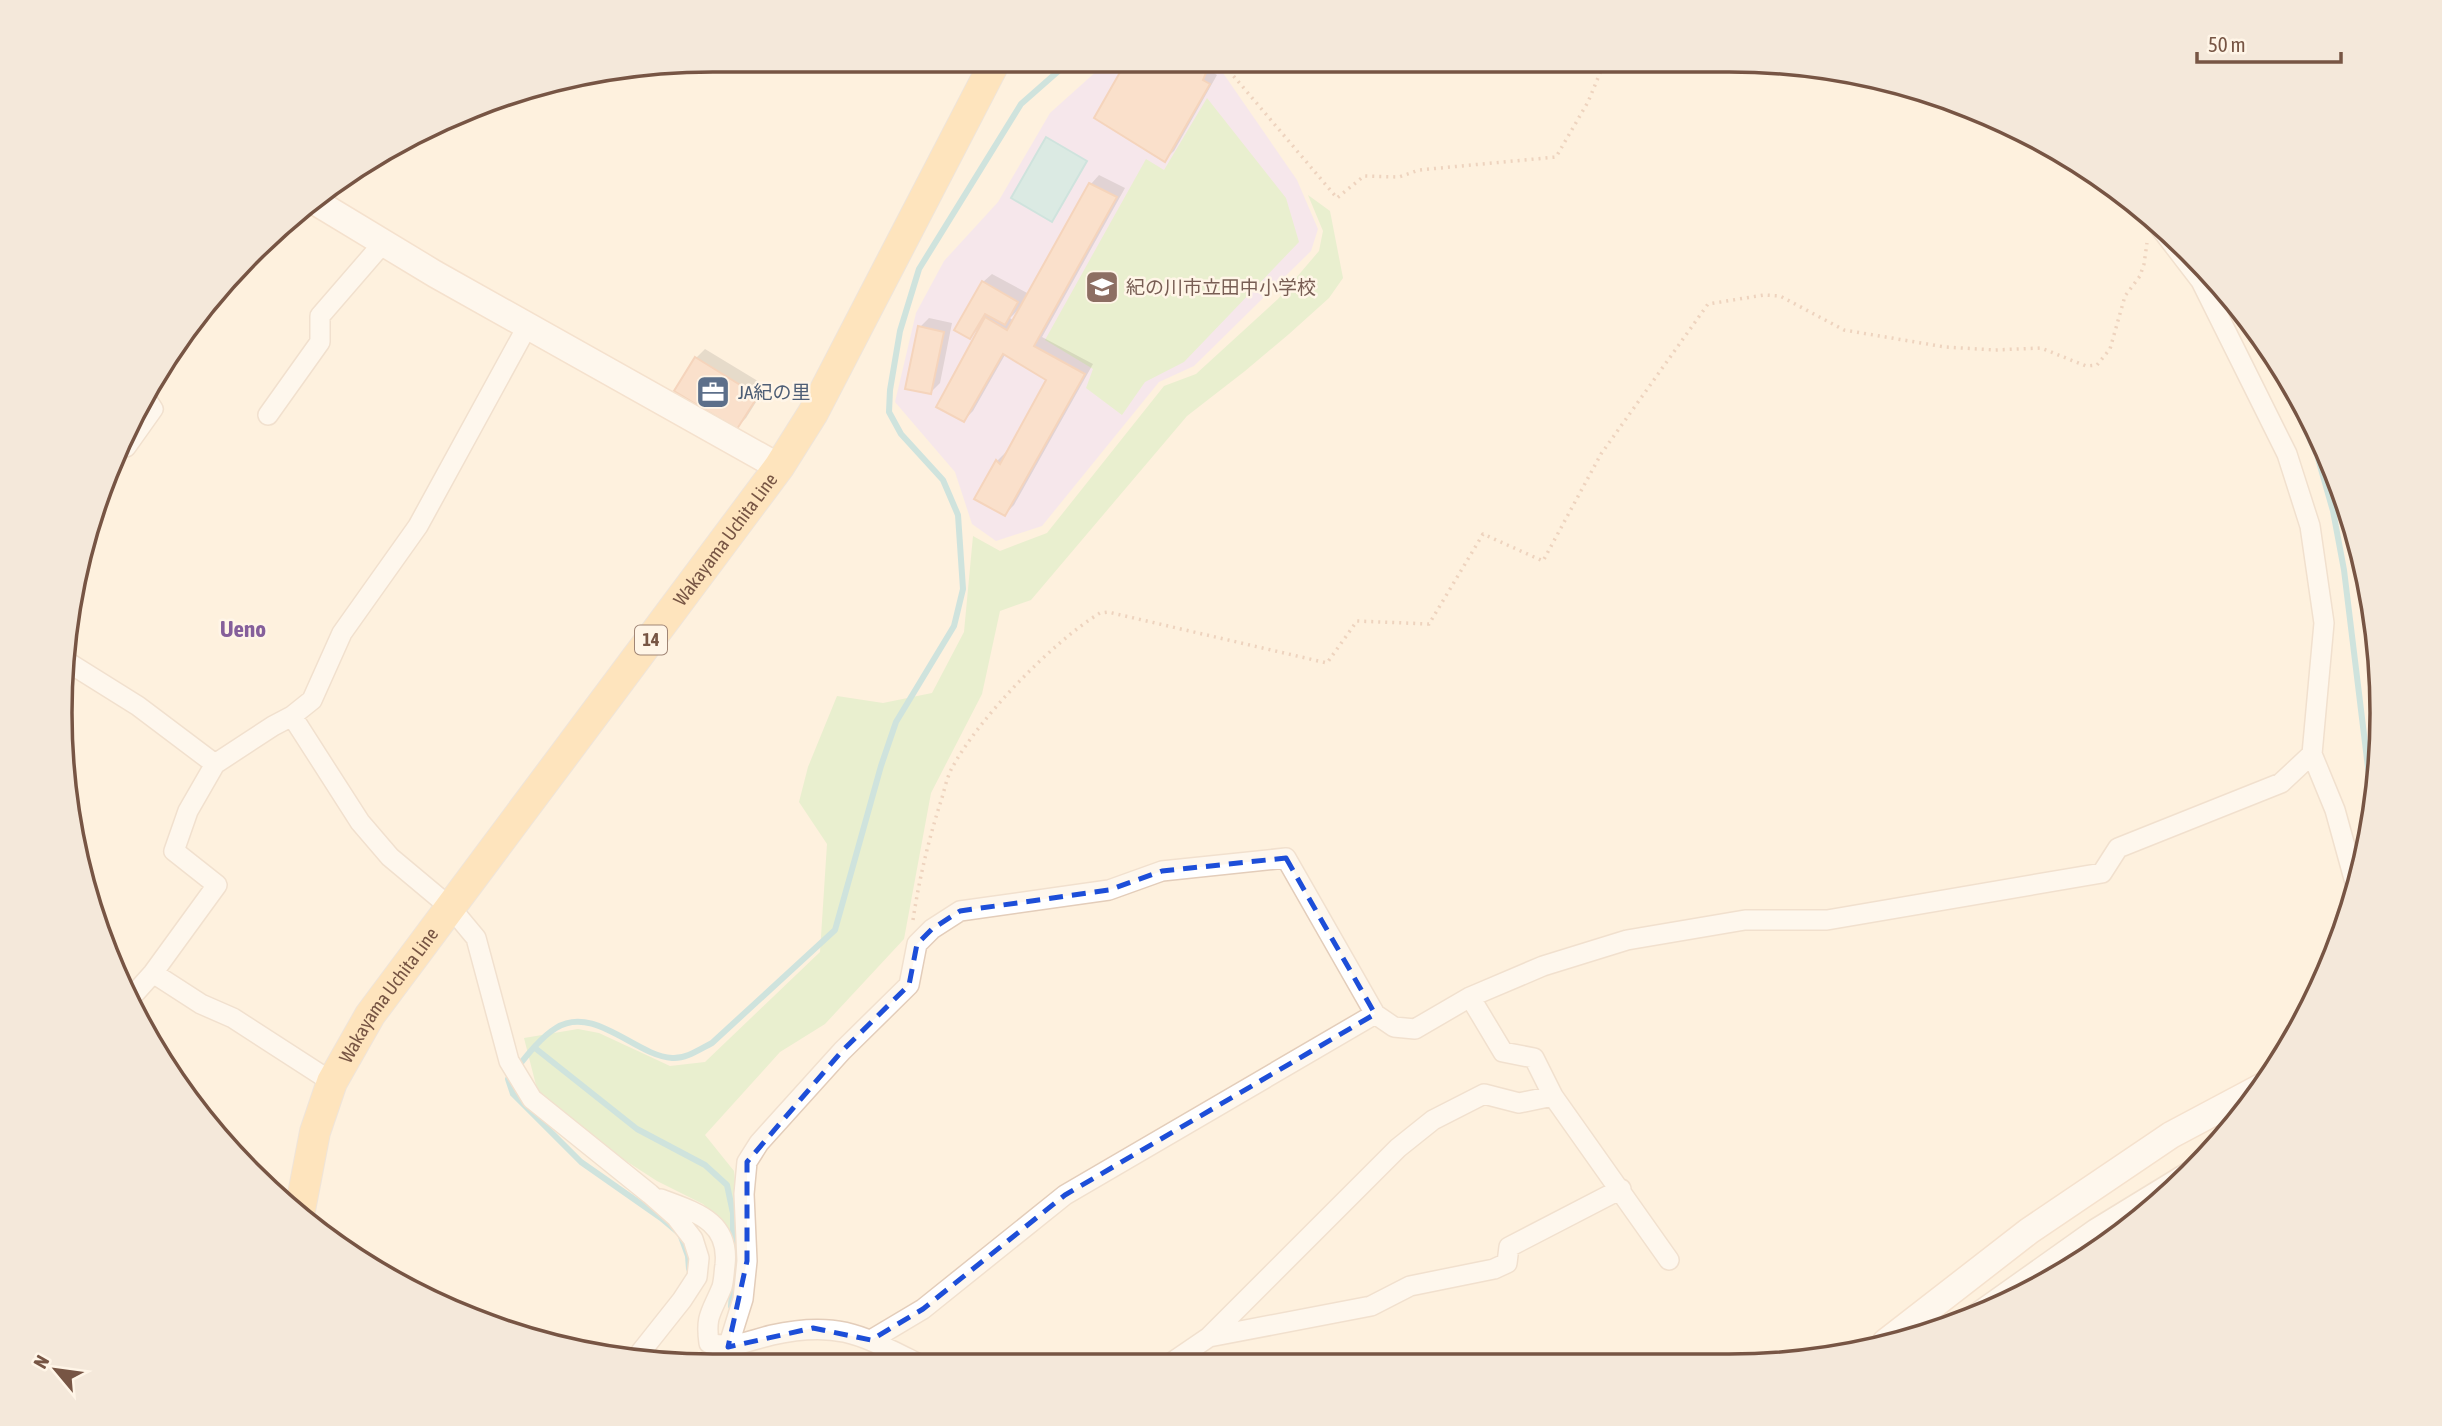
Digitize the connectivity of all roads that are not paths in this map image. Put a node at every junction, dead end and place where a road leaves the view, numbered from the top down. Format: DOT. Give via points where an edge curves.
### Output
graph roads {
  1 [pos="990,72"];
  2 [pos="322,205"];
  3 [pos="384,242"];
  4 [pos="2196,274"];
  5 [pos="528,326"];
  6 [pos="151,406"];
  7 [pos="268,415"];
  8 [pos="137,432"];
  9 [pos="779,467"];
  10 [pos="74,666"];
  11 [pos="292,716"];
  12 [pos="2312,754"];
  13 [pos="215,764"];
  14 [pos="2351,867"];
  15 [pos="451,908"];
  16 [pos="153,973"];
  17 [pos="136,992"];
  18 [pos="1470,997"];
  19 [pos="1376,1014"];
  20 [pos="332,1082"];
  21 [pos="1553,1096"];
  22 [pos="2242,1097"];
  23 [pos="1621,1189"];
  24 [pos="2154,1193"];
  25 [pos="650,1194"];
  26 [pos="301,1204"];
  27 [pos="1669,1261"];
  28 [pos="2010,1289"];
  29 [pos="1901,1330"];
  30 [pos="1209,1337"];
  31 [pos="871,1340"];
  32 [pos="729,1347"];
  33 [pos="642,1350"];
  34 [pos="899,1354"];
  35 [pos="1184,1354"];
  1 -- 9 [label="main road, Wakayama Uchita Line / 14" via="813,413"];
  2 -- 3 [label="street"];
  3 -- 5 [label="street"];
  3 -- 7 [label="street" via="320,316 320,342"];
  4 -- 12 [label="street" via="2287,454 2310,526 2324,624"];
  5 -- 9 [label="street"];
  5 -- 11 [label="street" via="418,526 342,633 312,700"];
  6 -- 8 [label="street" via="153,409"];
  9 -- 15 [label="main road, Wakayama Uchita Line / 14"];
  10 -- 13 [label="street" via="138,706"];
  11 -- 13 [label="street"];
  11 -- 15 [label="street" via="360,822 390,857"];
  12 -- 14 [label="street" via="2335,810"];
  12 -- 18 [label="street" via="2281,783 2118,848 2102,873 1827,920 1745,920 1627,940 1544,966"];
  13 -- 16 [label="street" via="188,811 174,851 217,885"];
  15 -- 20 [label="main road, Wakayama Uchita Line / 14" via="370,1015"];
  15 -- 25 [label="street" via="476,938 509,1061 532,1099"];
  16 -- 17 [label="street"];
  16 -- 20 [label="street"];
  18 -- 19 [label="street" via="1415,1029 1394,1027"];
  18 -- 21 [label="street" via="1503,1052 1534,1058"];
  19 -- 31 [label="street" via="1065,1195 923,1309"];
  19 -- 32 [label="street" via="1286,858 1162,871 1109,890 960,911 917,944 909,985 842,1051 747,1162 747,1261 743,1298"];
  20 -- 26 [label="main road, Wakayama Uchita Line / 14" via="315,1132"];
  21 -- 23 [label="street"];
  21 -- 30 [label="street" via="1519,1102 1484,1094 1433,1120 1398,1148"];
  22 -- 29 [label="street" via="2171,1135 2039,1224"];
  23 -- 27 [label="street"];
  23 -- 30 [label="street" via="1509,1247 1507,1264 1494,1269 1410,1286 1371,1306"];
  24 -- 28 [label="street"];
  25 -- 32 [label="street" via="702,1215 722,1234 727,1250 723,1283 706,1324 709,1343"];
  25 -- 33 [label="street" via="694,1239 699,1258 697,1277"];
  30 -- 35 [label="street"];
  31 -- 32 [label="street" via="844,1330 813,1328"];
  31 -- 34 [label="street"];
}
